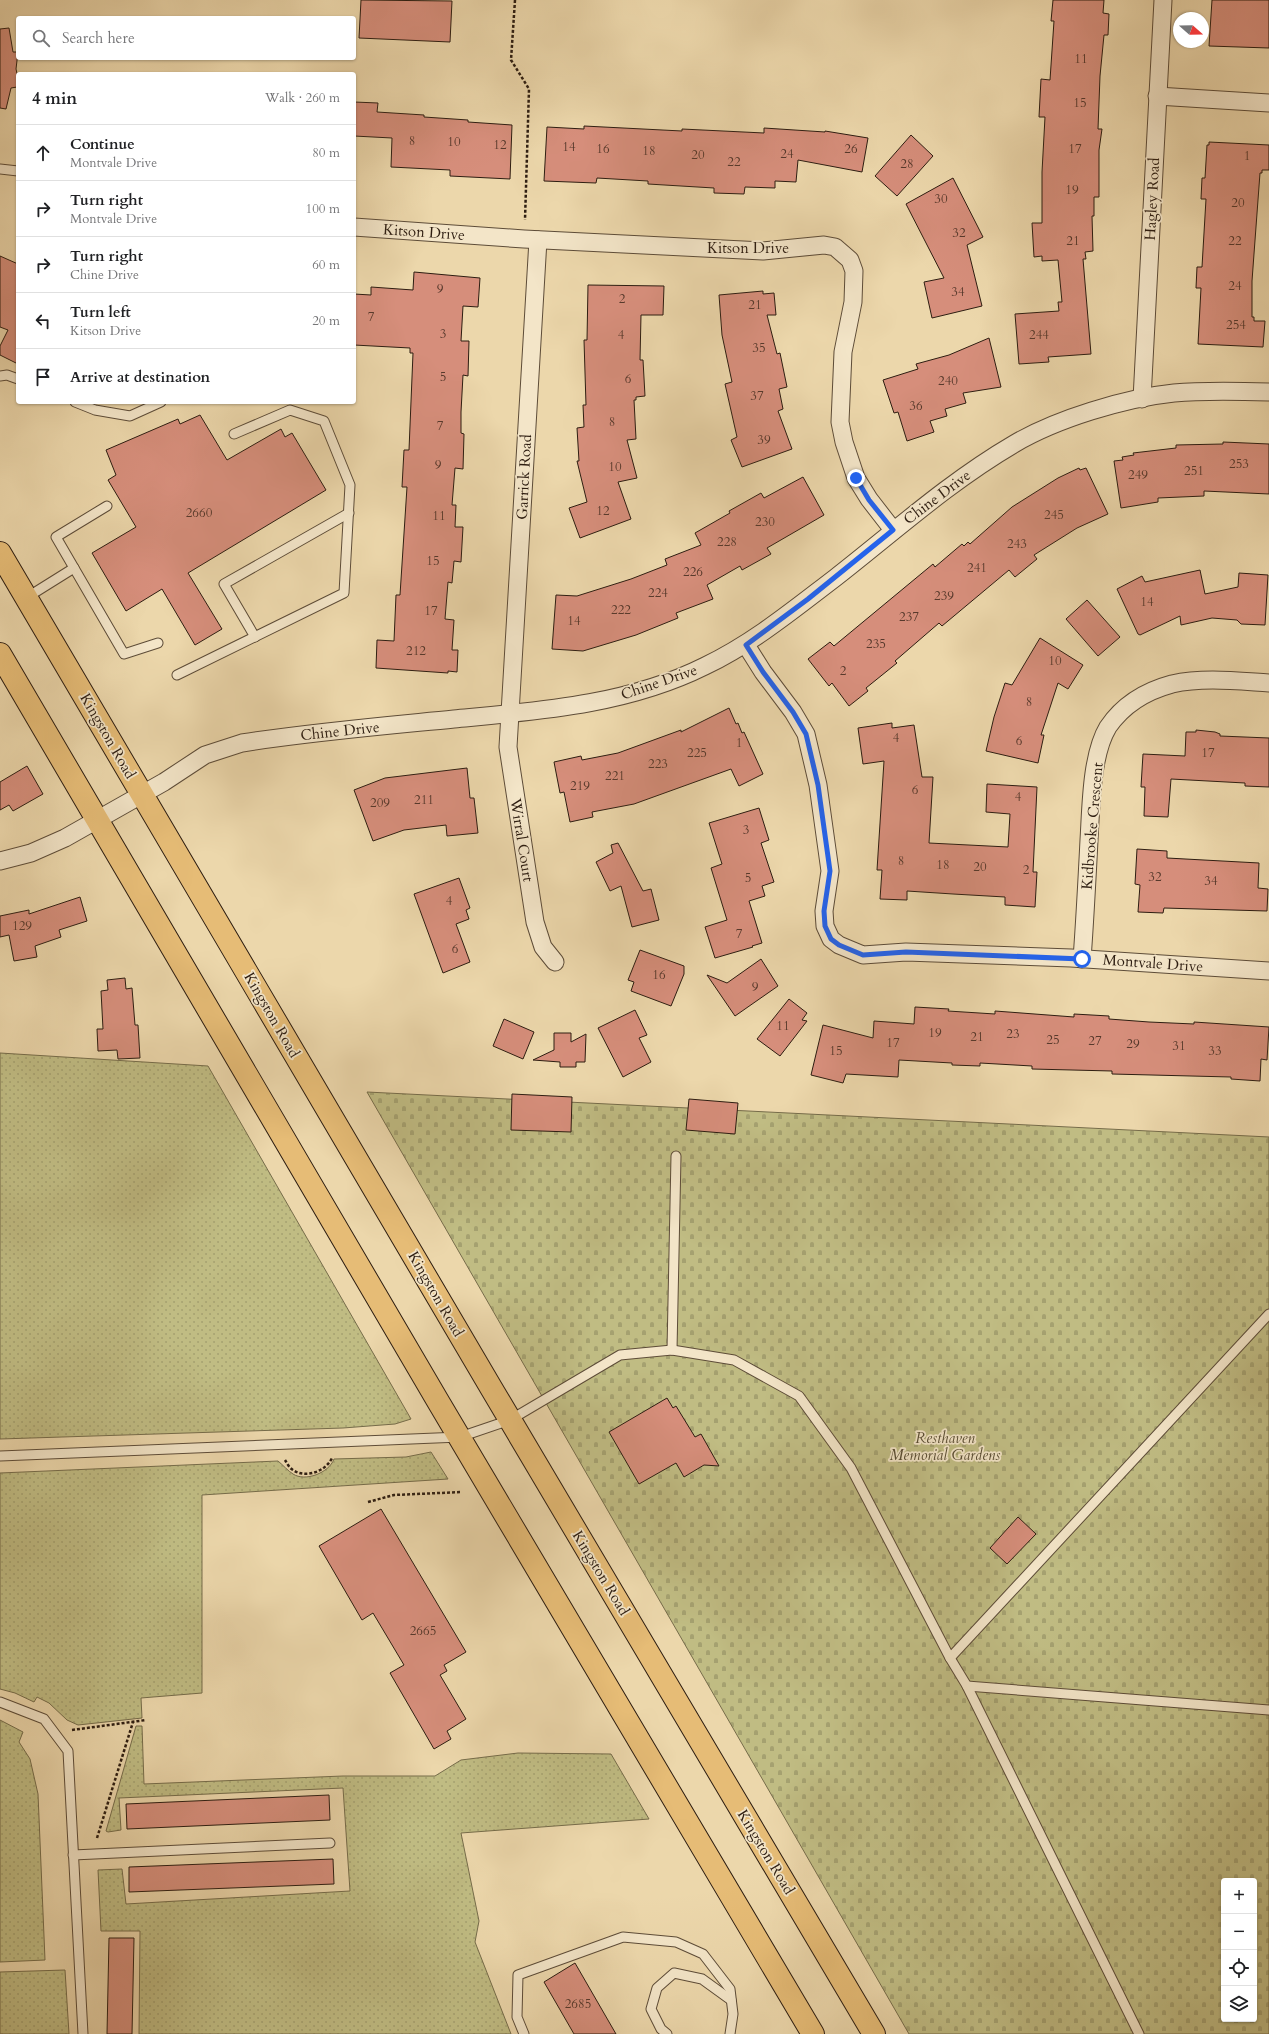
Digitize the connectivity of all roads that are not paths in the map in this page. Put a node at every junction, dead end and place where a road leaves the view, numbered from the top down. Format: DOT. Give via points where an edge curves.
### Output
graph roads {
  1 [pos="1163,0"];
  2 [pos="1157,96"];
  3 [pos="1269,103"];
  4 [pos="0,169"];
  5 [pos="16,171"];
  6 [pos="356,227"];
  7 [pos="538,240"];
  8 [pos="0,376"];
  9 [pos="16,378"];
  10 [pos="1269,392"];
  11 [pos="1142,399"];
  12 [pos="80,404"];
  13 [pos="157,404"];
  14 [pos="234,434"];
  15 [pos="107,506"];
  16 [pos="348,513"];
  17 [pos="893,530"];
  18 [pos="0,553"];
  19 [pos="74,568"];
  20 [pos="26,598"];
  21 [pos="255,637"];
  22 [pos="158,643"];
  23 [pos="746,645"];
  24 [pos="0,654"];
  25 [pos="177,675"];
  26 [pos="1269,683"];
  27 [pos="511,714"];
  28 [pos="142,794"];
  29 [pos="97,820"];
  30 [pos="0,861"];
  31 [pos="1082,959"];
  32 [pos="555,962"];
  33 [pos="1269,971"];
  34 [pos="676,1156"];
  35 [pos="1269,1314"];
  36 [pos="672,1350"];
  37 [pos="510,1420"];
  38 [pos="460,1437"];
  39 [pos="0,1456"];
  40 [pos="950,1658"];
  41 [pos="967,1686"];
  42 [pos="0,1702"];
  43 [pos="1269,1710"];
  44 [pos="330,1843"];
  45 [pos="74,1855"];
  46 [pos="731,2000"];
  47 [pos="82,2034"];
  48 [pos="524,2034"];
  49 [pos="667,2034"];
  50 [pos="730,2034"];
  51 [pos="813,2034"];
  52 [pos="874,2034"];
  53 [pos="1139,2034"];
  1 -- 2 [label="street, Hagley Road"];
  2 -- 3 [label="street"];
  2 -- 11 [label="street, Hagley Road"];
  4 -- 5 [label="lane"];
  6 -- 7 [label="street, Kitson Drive"];
  7 -- 17 [label="street, Kitson Drive" via="763,251 824,245 835,247 850,260 854,271 853,302 843,352 840,422 844,442 856,478 869,500"];
  7 -- 27 [label="street, Garrick Road"];
  8 -- 9 [label="lane" via="7,374"];
  10 -- 11 [label="street, Chine Drive" via="1172,393"];
  11 -- 17 [label="street, Chine Drive" via="1096,409 1017,442 960,479"];
  12 -- 13 [label="lane" via="95,410 130,416"];
  14 -- 16 [label="lane" via="290,410 324,421 350,485"];
  15 -- 19 [label="lane" via="56,537"];
  16 -- 21 [label="lane" via="344,593"];
  16 -- 21 [label="lane" via="224,584"];
  17 -- 23 [label="street, Chine Drive"];
  18 -- 20 [label="main road, Kingston Road"];
  19 -- 20 [label="lane"];
  19 -- 22 [label="lane" via="124,654"];
  20 -- 28 [label="main road, Kingston Road"];
  21 -- 25 [label="lane"];
  23 -- 27 [label="street, Chine Drive" via="706,666 638,692 577,706"];
  23 -- 31 [label="street, Montvale Drive" via="806,734 818,785 830,871 824,911 825,926 831,939 863,955 906,952"];
  24 -- 29 [label="main road"];
  26 -- 31 [label="street, Kidbrooke Crescent" via="1198,681 1172,684 1148,693 1121,710 1108,729 1099,752 1092,790"];
  27 -- 28 [label="street, Chine Drive" via="242,743 205,755"];
  27 -- 32 [label="street, Wirral Court" via="508,746 535,922 543,946"];
  28 -- 29 [label="street, Chine Drive"];
  28 -- 37 [label="main road, Kingston Road"];
  29 -- 30 [label="street, Chine Drive" via="32,853"];
  29 -- 38 [label="main road"];
  31 -- 33 [label="street, Montvale Drive"];
  34 -- 36 [label="lane"];
  35 -- 40 [label="lane"];
  36 -- 37 [label="lane" via="620,1355"];
  36 -- 40 [label="lane" via="734,1360 799,1396 851,1468"];
  37 -- 38 [label="lane"];
  37 -- 52 [label="main road, Kingston Road"];
  38 -- 39 [label="lane"];
  38 -- 51 [label="main road"];
  40 -- 41 [label="lane"];
  41 -- 43 [label="lane"];
  41 -- 53 [label="lane"];
  42 -- 45 [label="lane" via="44,1720 68,1751"];
  44 -- 45 [label="lane"];
  45 -- 47 [label="lane"];
  46 -- 48 [label="lane" via="730,1989 703,1954 676,1942 623,1937 518,1974 517,2017"];
  46 -- 49 [label="lane" via="702,1979 674,1974 657,1988 651,2009 661,2029"];
  46 -- 50 [label="lane" via="733,2014"];
}
